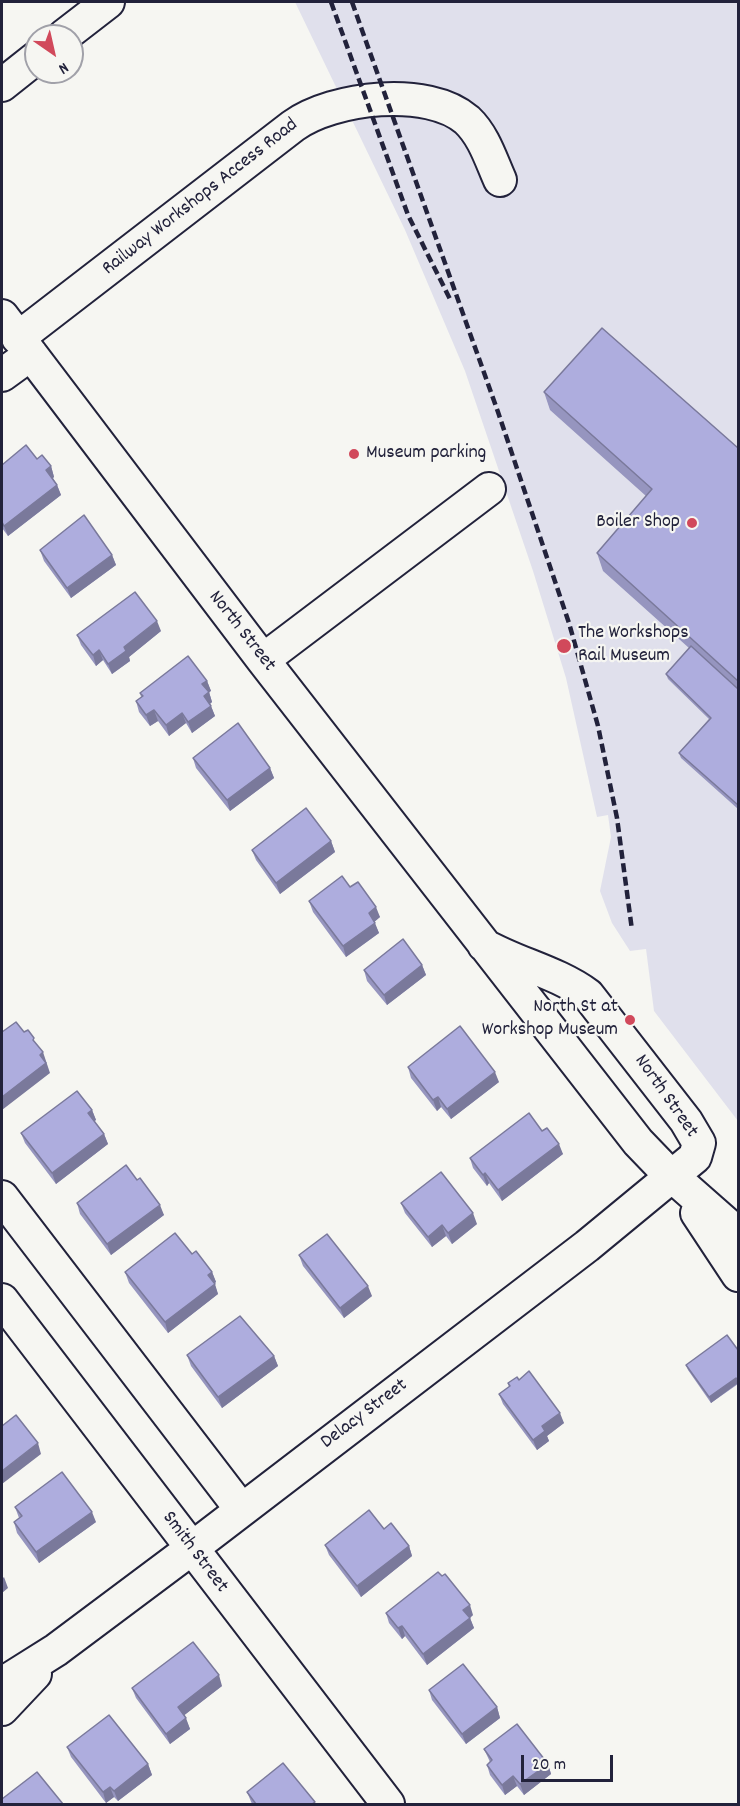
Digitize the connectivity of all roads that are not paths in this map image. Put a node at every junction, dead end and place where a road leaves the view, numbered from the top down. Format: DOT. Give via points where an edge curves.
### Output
graph roads {
  1 [pos="108,2"];
  2 [pos="80,24"];
  3 [pos="24,68"];
  4 [pos="2,85"];
  5 [pos="500,180"];
  6 [pos="17,336"];
  7 [pos="2,375"];
  8 [pos="489,489"];
  9 [pos="263,660"];
  10 [pos="484,945"];
  11 [pos="673,1176"];
  12 [pos="2,1197"];
  13 [pos="738,1234"];
  14 [pos="738,1275"];
  15 [pos="2,1300"];
  16 [pos="241,1509"];
  17 [pos="191,1549"];
  18 [pos="56,1650"];
  19 [pos="2,1684"];
  20 [pos="2,1709"];
  21 [pos="388,1804"];
  1 -- 2 [label="street"];
  3 -- 4 [label="street"];
  5 -- 6 [label="street, Railway Workshops Access Road" via="484,142 468,121 445,107 401,100 330,106 303,118"];
  6 -- 7 [label="street, Railway Workshops Access Road"];
  6 -- 9 [label="street, North Street"];
  8 -- 9 [label="street"];
  9 -- 10 [label="street, North Street"];
  10 -- 11 [label="street, North Street" via="638,1142"];
  10 -- 11 [label="street, North Street" via="569,982 595,1002 697,1138 699,1148 695,1157"];
  11 -- 13 [label="street, North Street"];
  11 -- 14 [label="street, North Street"];
  11 -- 16 [label="street, Delacy Street"];
  12 -- 16 [label="street"];
  15 -- 17 [label="street, Smith Street"];
  16 -- 17 [label="street, Delacy Street"];
  17 -- 18 [label="street, Delacy Street"];
  17 -- 21 [label="street, Smith Street"];
  18 -- 19 [label="street, Delacy Street"];
  18 -- 20 [label="street, Delacy Street"];
}
